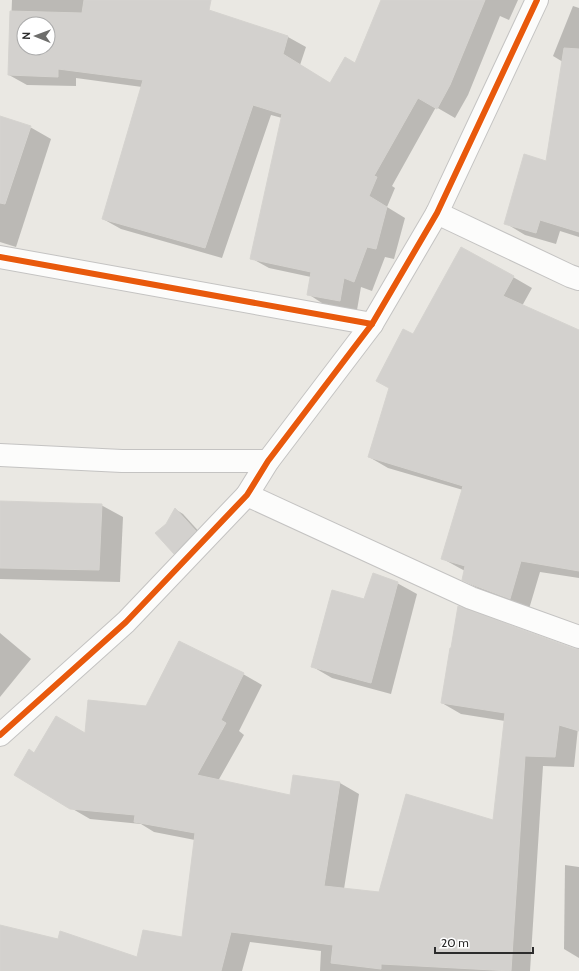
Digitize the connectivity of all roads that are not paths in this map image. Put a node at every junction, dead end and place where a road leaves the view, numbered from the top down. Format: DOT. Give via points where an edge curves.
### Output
graph roads {
  1 [pos="537,0"];
  2 [pos="437,213"];
  3 [pos="0,257"];
  4 [pos="579,280"];
  5 [pos="372,324"];
  6 [pos="0,455"];
  7 [pos="268,461"];
  8 [pos="247,495"];
  9 [pos="579,637"];
  10 [pos="0,735"];
  1 -- 2 [label="street"];
  2 -- 4 [label="street"];
  2 -- 5 [label="street"];
  3 -- 5 [label="street"];
  5 -- 7 [label="street"];
  6 -- 7 [label="street" via="122,461"];
  7 -- 8 [label="street"];
  8 -- 9 [label="street" via="471,598"];
  8 -- 10 [label="street" via="126,622"];
}
